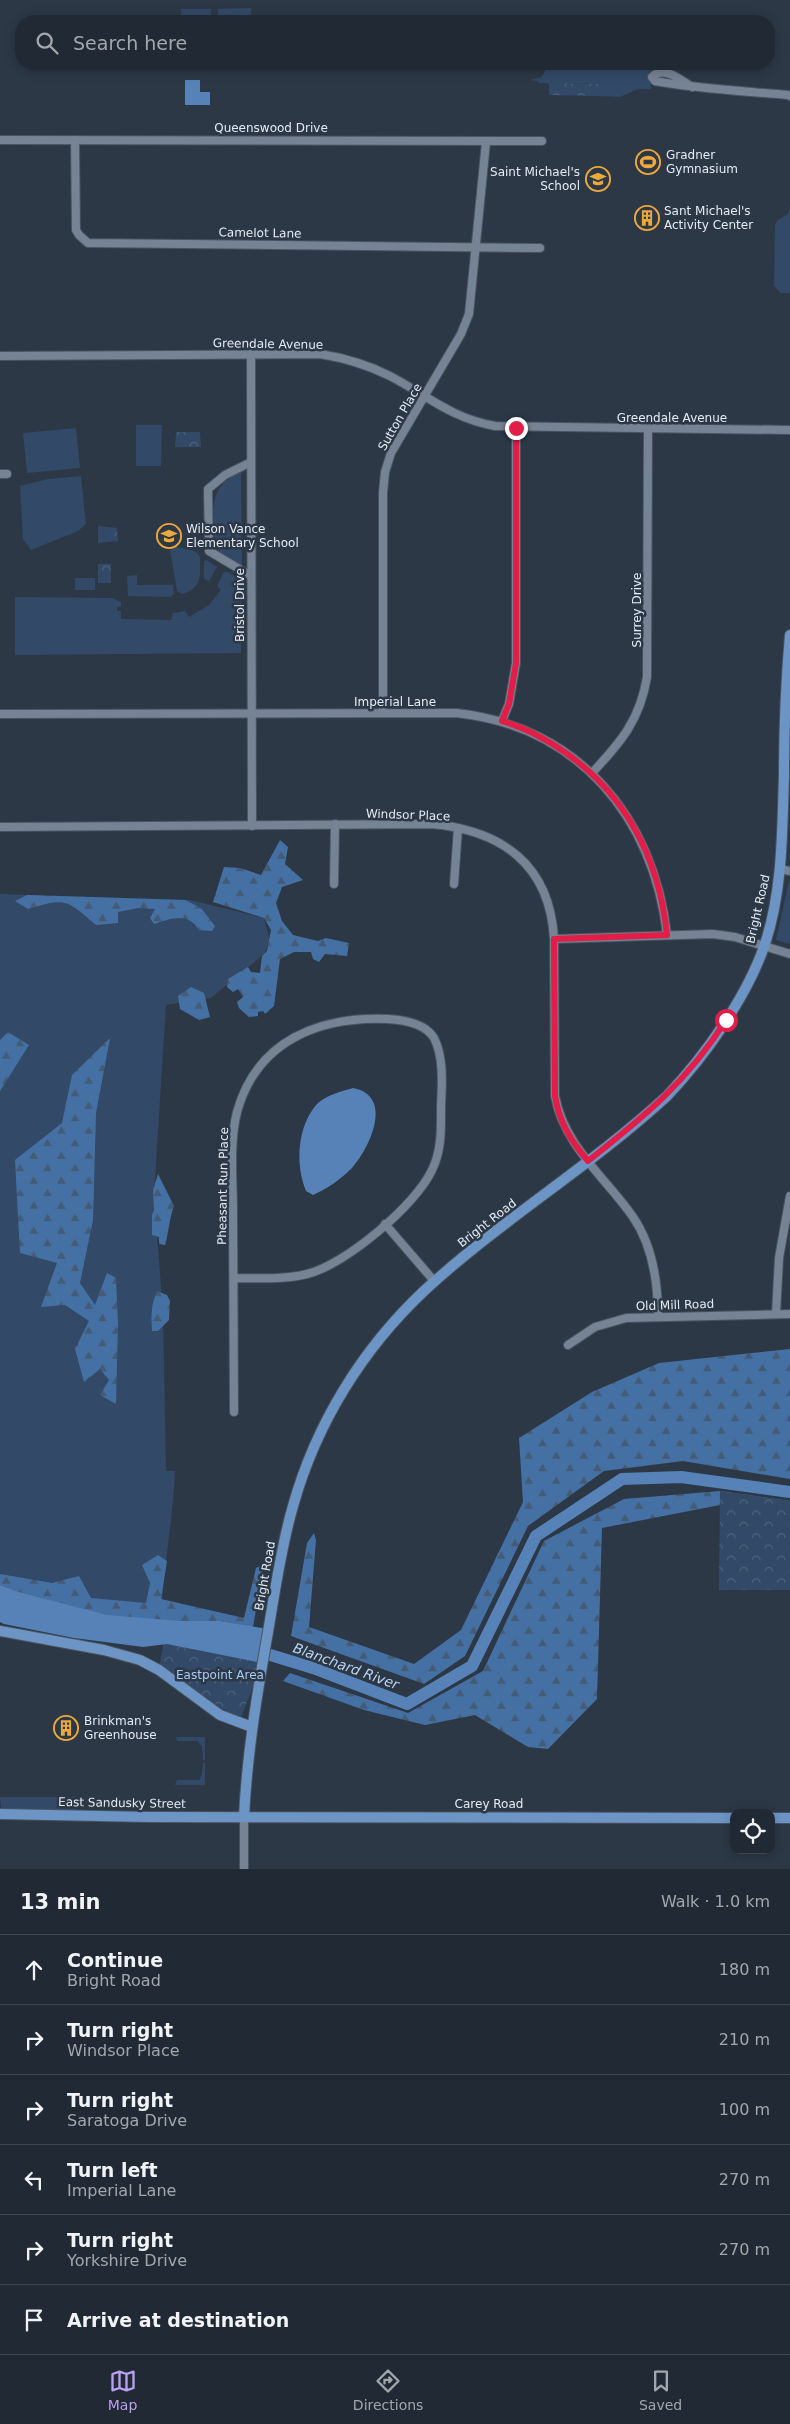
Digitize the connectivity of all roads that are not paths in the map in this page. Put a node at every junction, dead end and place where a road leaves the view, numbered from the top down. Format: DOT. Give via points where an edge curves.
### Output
graph roads {
  1 [pos="692,87"];
  2 [pos="790,95"];
  3 [pos="0,140"];
  4 [pos="75,140"];
  5 [pos="542,141"];
  6 [pos="486,142"];
  7 [pos="476,246"];
  8 [pos="540,248"];
  9 [pos="251,354"];
  10 [pos="0,356"];
  11 [pos="424,396"];
  12 [pos="516,428"];
  13 [pos="648,429"];
  14 [pos="790,430"];
  15 [pos="251,462"];
  16 [pos="251,576"];
  17 [pos="790,635"];
  18 [pos="252,713"];
  19 [pos="383,713"];
  20 [pos="0,714"];
  21 [pos="502,721"];
  22 [pos="592,773"];
  23 [pos="787,794"];
  24 [pos="335,824"];
  25 [pos="252,826"];
  26 [pos="0,827"];
  27 [pos="458,828"];
  28 [pos="785,870"];
  29 [pos="334,884"];
  30 [pos="454,884"];
  31 [pos="667,935"];
  32 [pos="554,939"];
  33 [pos="764,946"];
  34 [pos="790,954"];
  35 [pos="588,1161"];
  36 [pos="790,1196"];
  37 [pos="385,1224"];
  38 [pos="234,1278"];
  39 [pos="435,1282"];
  40 [pos="776,1314"];
  41 [pos="790,1314"];
  42 [pos="658,1317"];
  43 [pos="568,1345"];
  44 [pos="234,1412"];
  45 [pos="0,1631"];
  46 [pos="252,1728"];
  47 [pos="0,1814"];
  48 [pos="244,1817"];
  49 [pos="730,1818"];
  50 [pos="775,1818"];
  51 [pos="790,1818"];
  52 [pos="244,1869"];
  1 -- 2 [label="street"];
  3 -- 4 [label="street, Queenswood Drive"];
  4 -- 6 [label="street, Queenswood Drive"];
  4 -- 7 [label="street, Camelot Lane" via="76,230 88,243"];
  5 -- 6 [label="street, Queenswood Drive"];
  6 -- 7 [label="street, Sutton Place"];
  7 -- 8 [label="street, Camelot Lane"];
  7 -- 11 [label="street, Sutton Place" via="472,297 466,324"];
  9 -- 10 [label="street, Greendale Avenue"];
  9 -- 11 [label="street, Greendale Avenue" via="310,354 346,359 383,373"];
  9 -- 15 [label="street, Bristol Drive"];
  11 -- 12 [label="street, Greendale Avenue" via="466,419"];
  11 -- 19 [label="street, Sutton Place" via="401,434 385,472"];
  12 -- 13 [label="street, Greendale Avenue"];
  12 -- 21 [label="street" via="516,663 509,704"];
  13 -- 14 [label="street, Greendale Avenue"];
  13 -- 22 [label="street, Surrey Drive" via="648,678 639,712 627,733"];
  15 -- 16 [label="street, Bristol Drive"];
  15 -- 16 [label="street" via="225,475 208,489 209,551"];
  16 -- 18 [label="street, Bristol Drive"];
  17 -- 23 [label="main road, Bright Road"];
  18 -- 19 [label="street, Imperial Lane"];
  18 -- 20 [label="street, Imperial Lane"];
  18 -- 25 [label="street, Bristol Drive"];
  19 -- 21 [label="street, Imperial Lane" via="456,713"];
  21 -- 22 [label="street, Imperial Lane" via="549,742"];
  22 -- 31 [label="street, Imperial Lane" via="621,805 646,850 661,895"];
  23 -- 28 [label="main road, Bright Road"];
  24 -- 25 [label="street, Windsor Place"];
  24 -- 27 [label="street, Windsor Place" via="431,824"];
  24 -- 29 [label="street"];
  25 -- 26 [label="street, Windsor Place"];
  27 -- 30 [label="street"];
  27 -- 32 [label="street, Windsor Place" via="476,831 496,840 524,863 546,899"];
  28 -- 33 [label="main road, Bright Road"];
  31 -- 32 [label="street"];
  31 -- 33 [label="street" via="724,935"];
  32 -- 35 [label="street, Windsor Place" via="555,1096 567,1132"];
  33 -- 34 [label="street"];
  33 -- 35 [label="main road, Bright Road" via="726,1020 692,1068 655,1107"];
  35 -- 39 [label="main road, Bright Road"];
  35 -- 42 [label="street, Windsor Place" via="634,1218 644,1237 656,1279"];
  36 -- 40 [label="street" via="779,1258"];
  37 -- 38 [label="street, Pheasant Run Place" via="347,1256 318,1271 287,1278"];
  37 -- 38 [label="street, Pheasant Run Place" via="422,1187 438,1153 442,1100 437,1046 430,1032 403,1020 355,1019 323,1024 294,1037 269,1056 241,1101 233,1143"];
  37 -- 39 [label="street"];
  38 -- 44 [label="street, Pheasant Run Place"];
  39 -- 46 [label="main road, Bright Road" via="396,1320 344,1389 306,1467 292,1508"];
  40 -- 41 [label="street, Old Mill Road"];
  40 -- 42 [label="street, Old Mill Road"];
  42 -- 43 [label="street, Old Mill Road" via="626,1318 605,1324 585,1332"];
  45 -- 46 [label="main road" via="140,1660 220,1715"];
  46 -- 48 [label="main road, Bright Road"];
  47 -- 48 [label="main road, East Sandusky Street"];
  48 -- 49 [label="main road, Carey Road"];
  48 -- 52 [label="street, Bright Road"];
  50 -- 51 [label="main road"];
}
